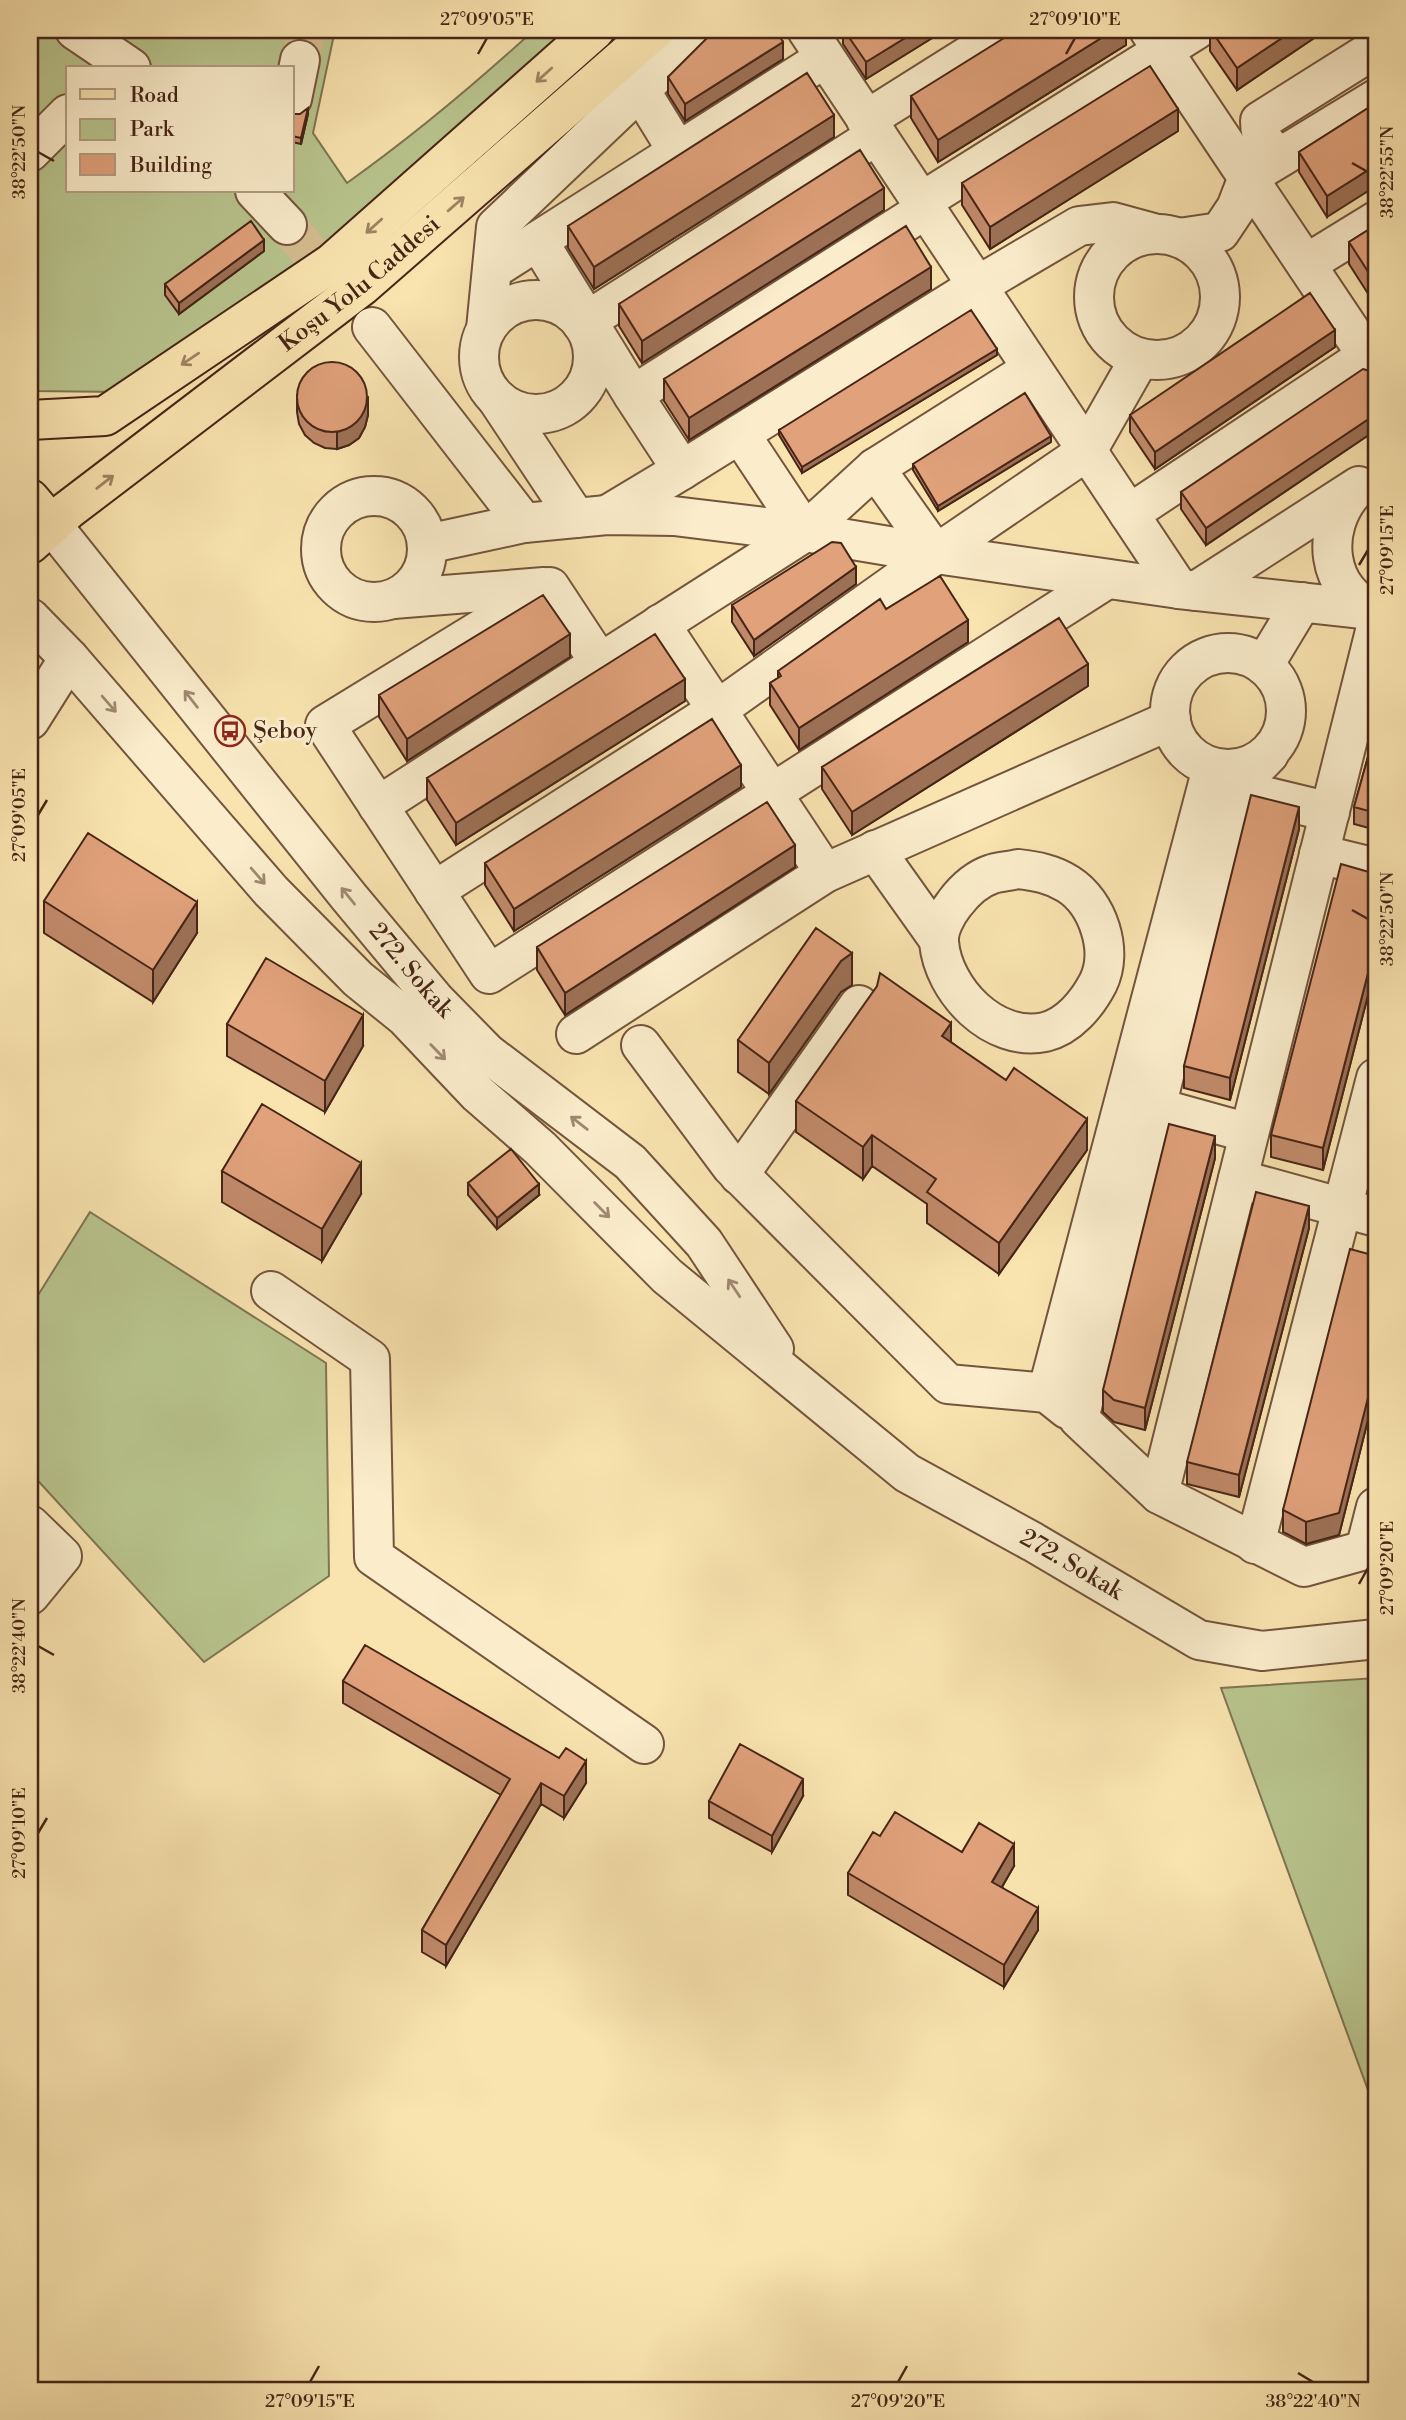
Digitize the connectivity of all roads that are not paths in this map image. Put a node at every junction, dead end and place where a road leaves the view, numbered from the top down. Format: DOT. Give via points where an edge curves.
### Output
graph roads {
  1 [pos="75,30"];
  2 [pos="596,30"];
  3 [pos="655,30"];
  4 [pos="703,30"];
  5 [pos="1009,30"];
  6 [pos="1196,30"];
  7 [pos="818,39"];
  8 [pos="1157,41"];
  9 [pos="1376,48"];
  10 [pos="300,60"];
  11 [pos="128,66"];
  12 [pos="294,89"];
  13 [pos="640,90"];
  14 [pos="1376,99"];
  15 [pos="66,116"];
  16 [pos="1260,121"];
  17 [pos="872,128"];
  18 [pos="1225,144"];
  19 [pos="30,152"];
  20 [pos="678,152"];
  21 [pos="1282,156"];
  22 [pos="1248,177"];
  23 [pos="256,192"];
  24 [pos="924,206"];
  25 [pos="1376,221"];
  26 [pos="286,225"];
  27 [pos="1168,236"];
  28 [pos="538,241"];
  29 [pos="1306,264"];
  30 [pos="492,270"];
  31 [pos="977,286"];
  32 [pos="584,322"];
  33 [pos="372,327"];
  34 [pos="486,329"];
  35 [pos="1140,358"];
  36 [pos="1373,358"];
  37 [pos="1032,369"];
  38 [pos="633,395"];
  39 [pos="497,399"];
  40 [pos="30,420"];
  41 [pos="740,434"];
  42 [pos="1087,451"];
  43 [pos="875,468"];
  44 [pos="682,470"];
  45 [pos="1368,481"];
  46 [pos="1129,514"];
  47 [pos="592,516"];
  48 [pos="37,523"];
  49 [pos="524,523"];
  50 [pos="805,532"];
  51 [pos="427,544"];
  52 [pos="936,554"];
  53 [pos="1107,579"];
  54 [pos="550,587"];
  55 [pos="1187,590"];
  56 [pos="393,599"];
  57 [pos="1302,602"];
  58 [pos="1375,616"];
  59 [pos="30,618"];
  60 [pos="660,624"];
  61 [pos="69,657"];
  62 [pos="600,663"];
  63 [pos="1264,665"];
  64 [pos="717,710"];
  65 [pos="30,720"];
  66 [pos="1171,720"];
  67 [pos="1223,778"];
  68 [pos="772,793"];
  69 [pos="378,806"];
  70 [pos="1330,811"];
  71 [pos="875,850"];
  72 [pos="1319,854"];
  73 [pos="1376,868"];
  74 [pos="825,873"];
  75 [pos="434,891"];
  76 [pos="939,940"];
  77 [pos="859,1005"];
  78 [pos="420,1008"];
  79 [pos="576,1034"];
  80 [pos="641,1045"];
  81 [pos="1376,1078"];
  82 [pos="1156,1107"];
  83 [pos="1249,1133"];
  84 [pos="739,1175"];
  85 [pos="1238,1179"];
  86 [pos="1359,1212"];
  87 [pos="271,1291"];
  88 [pos="799,1385"];
  89 [pos="1047,1393"];
  90 [pos="1079,1419"];
  91 [pos="1159,1494"];
  92 [pos="1376,1507"];
  93 [pos="30,1525"];
  94 [pos="1255,1544"];
  95 [pos="1371,1550"];
  96 [pos="30,1595"];
  97 [pos="1376,1639"];
  98 [pos="645,1744"];
  1 -- 11 [label="street"];
  2 -- 40 [label="main road, Koşu Yolu Caddesi, one-way" via="332,263 105,416"];
  48 -- 3 [label="main road, Koşu Yolu Caddesi, one-way" via="362,286"];
  4 -- 13 [label="street"];
  5 -- 17 [label="street"];
  6 -- 8 [label="street"];
  7 -- 17 [label="street"];
  7 -- 20 [label="street"];
  8 -- 18 [label="street"];
  8 -- 24 [label="street"];
  9 -- 16 [label="street"];
  10 -- 12 [label="street"];
  13 -- 20 [label="street"];
  13 -- 30 [label="street" via="496,227"];
  14 -- 21 [label="street"];
  15 -- 19 [label="street"];
  16 -- 18 [label="street"];
  16 -- 21 [label="street" via="1260,135 1268,148"];
  17 -- 24 [label="street"];
  17 -- 32 [label="street"];
  18 -- 22 [label="street"];
  20 -- 28 [label="street"];
  21 -- 22 [label="street"];
  22 -- 27 [label="street" via="1220,232"];
  22 -- 29 [label="street"];
  23 -- 26 [label="street"];
  24 -- 31 [label="street"];
  24 -- 38 [label="street"];
  25 -- 29 [label="street"];
  27 -- 31 [label="street" via="1113,222 1079,226"];
  27 -- 35 [label="street" via="1135,238 1118,247 1096,280 1093,300 1107,337"];
  27 -- 35 [label="street" via="1197,249 1211,266 1219,286 1219,308 1212,329 1198,345 1179,357"];
  28 -- 30 [label="street"];
  28 -- 32 [label="street"];
  29 -- 36 [label="street"];
  30 -- 34 [label="street"];
  31 -- 37 [label="street"];
  31 -- 41 [label="street"];
  32 -- 34 [label="street" via="552,303 533,300 498,314"];
  32 -- 38 [label="street"];
  32 -- 39 [label="street" via="593,359 590,377 567,405 531,414 513,410"];
  33 -- 49 [label="street"];
  34 -- 39 [label="street" via="479,366"];
  35 -- 42 [label="street"];
  36 -- 46 [label="street"];
  37 -- 42 [label="street"];
  37 -- 43 [label="street"];
  38 -- 44 [label="street"];
  39 -- 47 [label="street"];
  41 -- 44 [label="street"];
  41 -- 50 [label="street"];
  42 -- 46 [label="street"];
  42 -- 52 [label="street"];
  43 -- 50 [label="street"];
  43 -- 52 [label="street"];
  44 -- 47 [label="street"];
  45 -- 55 [label="street"];
  45 -- 58 [label="street" via="1343,504 1333,527 1331,551 1338,575"];
  46 -- 55 [label="street"];
  47 -- 49 [label="street"];
  47 -- 50 [label="street" via="674,516"];
  78 -- 48 [label="street, 272. Sokak, one-way" via="349,897"];
  49 -- 51 [label="street"];
  50 -- 52 [label="street"];
  50 -- 60 [label="street"];
  51 -- 56 [label="street" via="419,577"];
  51 -- 56 [label="street" via="414,513 382,496 364,496 333,513 320,546 330,580 359,600"];
  52 -- 53 [label="street"];
  52 -- 64 [label="street"];
  53 -- 55 [label="street"];
  53 -- 68 [label="street"];
  54 -- 56 [label="street"];
  54 -- 62 [label="street"];
  54 -- 69 [label="street" via="325,725"];
  55 -- 57 [label="street"];
  57 -- 58 [label="street"];
  57 -- 63 [label="street"];
  58 -- 70 [label="street"];
  59 -- 61 [label="street, 272. Sokak"];
  60 -- 62 [label="street"];
  60 -- 64 [label="street"];
  61 -- 65 [label="street"];
  61 -- 78 [label="street, 272. Sokak, one-way" via="271,891 358,979"];
  62 -- 69 [label="street"];
  63 -- 66 [label="street" via="1229,652 1194,663 1180,676 1172,693"];
  63 -- 67 [label="street" via="1286,698 1287,719 1281,738 1269,754"];
  64 -- 68 [label="street"];
  64 -- 75 [label="street"];
  66 -- 67 [label="street" via="1181,747"];
  66 -- 71 [label="street"];
  67 -- 70 [label="street"];
  67 -- 82 [label="street"];
  67 -- 89 [label="street"];
  68 -- 74 [label="street"];
  68 -- 75 [label="street" via="489,974"];
  69 -- 75 [label="street"];
  70 -- 72 [label="street"];
  71 -- 74 [label="street"];
  71 -- 76 [label="street"];
  72 -- 73 [label="street"];
  72 -- 83 [label="street"];
  74 -- 79 [label="street"];
  76 -- 76 [label="street" via="958,994 979,1014 1004,1028 1045,1032 1068,1021 1087,1002 1100,979 1104,953 1100,927 1088,904 1070,885 1046,873 1018,869 989,875 965,890 947,913"];
  77 -- 84 [label="street"];
  78 -- 88 [label="street, 272. Sokak, one-way" via="478,1094 540,1148 667,1276"];
  88 -- 78 [label="street, 272. Sokak, one-way" via="704,1243 630,1162"];
  80 -- 84 [label="street"];
  81 -- 86 [label="street"];
  82 -- 83 [label="street"];
  82 -- 90 [label="street"];
  83 -- 85 [label="street"];
  84 -- 89 [label="street" via="948,1384"];
  85 -- 86 [label="street"];
  85 -- 91 [label="street"];
  86 -- 94 [label="street"];
  87 -- 98 [label="street" via="370,1359 374,1557"];
  88 -- 97 [label="street, 272. Sokak" via="907,1473 1199,1640 1262,1651"];
  89 -- 90 [label="street"];
  90 -- 91 [label="street"];
  91 -- 94 [label="street"];
  92 -- 95 [label="street"];
  93 -- 96 [label="street" via="62,1556"];
  94 -- 95 [label="street" via="1304,1567"];
}
